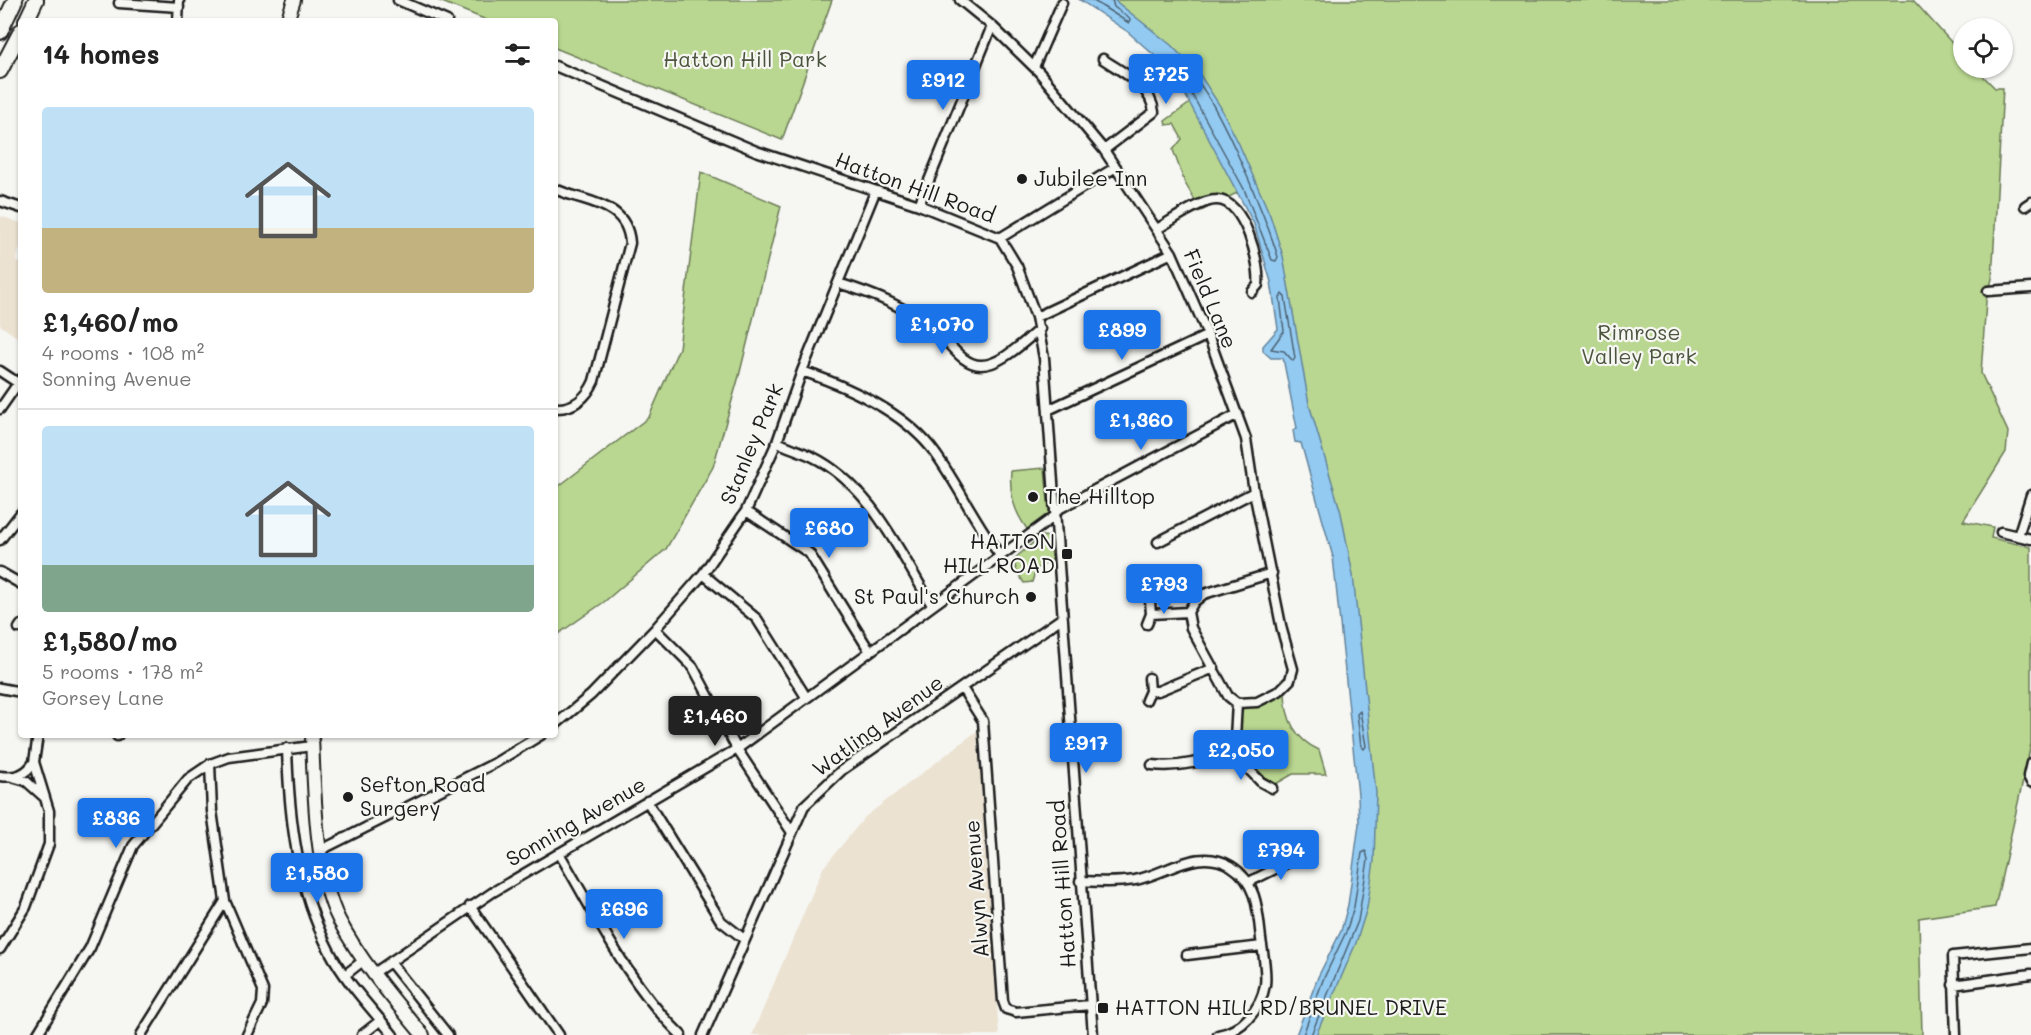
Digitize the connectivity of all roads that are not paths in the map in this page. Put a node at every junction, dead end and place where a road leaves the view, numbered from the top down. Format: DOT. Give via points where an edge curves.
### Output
graph roads {
  1 [pos="15,0"];
  2 [pos="36,0"];
  3 [pos="294,0"];
  4 [pos="398,0"];
  5 [pos="960,0"];
  6 [pos="119,3"];
  7 [pos="179,3"];
  8 [pos="1062,3"];
  9 [pos="27,18"];
  10 [pos="178,18"];
  11 [pos="288,18"];
  12 [pos="440,18"];
  13 [pos="992,26"];
  14 [pos="0,32"];
  15 [pos="18,37"];
  16 [pos="1103,59"];
  17 [pos="558,67"];
  18 [pos="1034,67"];
  19 [pos="0,71"];
  20 [pos="1104,150"];
  21 [pos="1116,167"];
  22 [pos="558,190"];
  23 [pos="875,192"];
  24 [pos="0,201"];
  25 [pos="919,205"];
  26 [pos="18,207"];
  27 [pos="1157,229"];
  28 [pos="1000,238"];
  29 [pos="1172,253"];
  30 [pos="838,283"];
  31 [pos="2031,288"];
  32 [pos="1988,291"];
  33 [pos="1252,292"];
  34 [pos="1036,317"];
  35 [pos="1040,329"];
  36 [pos="1208,335"];
  37 [pos="0,371"];
  38 [pos="802,371"];
  39 [pos="18,380"];
  40 [pos="18,382"];
  41 [pos="558,407"];
  42 [pos="0,409"];
  43 [pos="1048,410"];
  44 [pos="1238,414"];
  45 [pos="777,442"];
  46 [pos="1254,492"];
  47 [pos="2031,495"];
  48 [pos="746,511"];
  49 [pos="1055,513"];
  50 [pos="18,517"];
  51 [pos="2001,532"];
  52 [pos="2018,536"];
  53 [pos="2031,539"];
  54 [pos="0,540"];
  55 [pos="1158,542"];
  56 [pos="1000,555"];
  57 [pos="0,572"];
  58 [pos="1272,573"];
  59 [pos="703,574"];
  60 [pos="18,582"];
  61 [pos="1150,601"];
  62 [pos="932,604"];
  63 [pos="1188,612"];
  64 [pos="1151,614"];
  65 [pos="1062,618"];
  66 [pos="1147,624"];
  67 [pos="655,629"];
  68 [pos="869,650"];
  69 [pos="1214,668"];
  70 [pos="1149,678"];
  71 [pos="0,688"];
  72 [pos="962,688"];
  73 [pos="18,691"];
  74 [pos="1150,691"];
  75 [pos="807,697"];
  76 [pos="1146,700"];
  77 [pos="1237,703"];
  78 [pos="558,722"];
  79 [pos="38,738"];
  80 [pos="536,738"];
  81 [pos="312,740"];
  82 [pos="287,748"];
  83 [pos="737,749"];
  84 [pos="1229,749"];
  85 [pos="34,762"];
  86 [pos="2031,763"];
  87 [pos="210,764"];
  88 [pos="1152,765"];
  89 [pos="0,776"];
  90 [pos="12,777"];
  91 [pos="2031,782"];
  92 [pos="1272,788"];
  93 [pos="46,799"];
  94 [pos="647,801"];
  95 [pos="791,831"];
  96 [pos="321,850"];
  97 [pos="559,853"];
  98 [pos="1301,855"];
  99 [pos="1080,881"];
  100 [pos="1249,882"];
  101 [pos="225,901"];
  102 [pos="471,906"];
  103 [pos="744,939"];
  104 [pos="1262,946"];
  105 [pos="2031,948"];
  106 [pos="0,949"];
  107 [pos="1187,955"];
  108 [pos="364,960"];
  109 [pos="390,962"];
  110 [pos="374,973"];
  111 [pos="2031,974"];
  112 [pos="345,975"];
  113 [pos="1953,985"];
  114 [pos="1090,1005"];
  115 [pos="381,1020"];
  116 [pos="37,1035"];
  117 [pos="141,1035"];
  118 [pos="247,1035"];
  119 [pos="362,1035"];
  120 [pos="393,1035"];
  121 [pos="423,1035"];
  122 [pos="448,1035"];
  123 [pos="560,1035"];
  124 [pos="681,1035"];
  125 [pos="703,1035"];
  126 [pos="1093,1035"];
  127 [pos="1224,1035"];
  128 [pos="1956,1035"];
  1 -- 14 [label="highway"];
  2 -- 9 [label="highway"];
  3 -- 11 [label="main road"];
  4 -- 12 [label="street"];
  5 -- 13 [label="street, Field Lane"];
  6 -- 7 [label="street"];
  7 -- 10 [label="street"];
  8 -- 18 [label="street"];
  13 -- 18 [label="street, Field Lane"];
  13 -- 25 [label="street"];
  15 -- 19 [label="highway"];
  16 -- 20 [label="street" via="1148,93 1154,112"];
  17 -- 23 [label="street, Hatton Hill Road" via="756,151"];
  18 -- 20 [label="street, Field Lane"];
  20 -- 21 [label="street, Field Lane"];
  21 -- 27 [label="street, Field Lane"];
  21 -- 28 [label="street"];
  22 -- 41 [label="street" via="610,207 622,217 630,232 594,381 588,394"];
  23 -- 25 [label="street, Hatton Hill Road"];
  23 -- 30 [label="street, Stanley Park"];
  24 -- 26 [label="street"];
  25 -- 28 [label="street, Hatton Hill Road"];
  27 -- 29 [label="street, Field Lane"];
  27 -- 33 [label="street" via="1206,202 1217,199 1228,203 1240,217 1257,258 1258,285"];
  28 -- 34 [label="street, Hatton Hill Road" via="1017,266"];
  29 -- 34 [label="street"];
  29 -- 36 [label="street, Field Lane"];
  30 -- 35 [label="street" via="915,316 975,364 1000,359"];
  30 -- 38 [label="street, Stanley Park"];
  31 -- 32 [label="street"];
  34 -- 35 [label="street, Hatton Hill Road"];
  35 -- 43 [label="street, Hatton Hill Road"];
  36 -- 43 [label="street"];
  36 -- 44 [label="street, Field Lane"];
  37 -- 39 [label="street"];
  38 -- 45 [label="street, Stanley Park"];
  38 -- 56 [label="street" via="870,400 933,450"];
  40 -- 42 [label="street"];
  43 -- 49 [label="street, Hatton Hill Road"];
  44 -- 46 [label="street, Field Lane"];
  44 -- 49 [label="street, Sonning Avenue"];
  45 -- 48 [label="street, Stanley Park"];
  45 -- 62 [label="street" via="812,456 862,496 894,539"];
  46 -- 55 [label="street"];
  46 -- 58 [label="street, Field Lane"];
  47 -- 52 [label="street"];
  48 -- 59 [label="street, Stanley Park"];
  48 -- 68 [label="street" via="809,552"];
  49 -- 56 [label="street, Sonning Avenue"];
  49 -- 65 [label="street, Hatton Hill Road"];
  50 -- 54 [label="street"];
  51 -- 52 [label="street"];
  52 -- 53 [label="street"];
  56 -- 62 [label="street, Sonning Avenue"];
  57 -- 60 [label="street"];
  58 -- 63 [label="street" via="1204,594"];
  58 -- 77 [label="street, Field Lane" via="1293,669 1290,680 1279,691 1257,702"];
  59 -- 67 [label="street, Stanley Park"];
  59 -- 75 [label="street" via="757,619"];
  61 -- 64 [label="street"];
  62 -- 68 [label="street, Sonning Avenue"];
  63 -- 64 [label="street"];
  63 -- 69 [label="street" via="1191,628"];
  64 -- 66 [label="street"];
  65 -- 72 [label="street, Watling Avenue"];
  65 -- 99 [label="street, Hatton Hill Road"];
  67 -- 78 [label="street, Stanley Park" via="591,695"];
  67 -- 83 [label="street" via="693,668"];
  68 -- 75 [label="street, Sonning Avenue"];
  69 -- 74 [label="street" via="1168,688"];
  69 -- 77 [label="street" via="1228,696"];
  70 -- 74 [label="street"];
  71 -- 73 [label="street"];
  72 -- 95 [label="street, Watling Avenue" via="842,770 804,806"];
  72 -- 114 [label="street, Alwyn Avenue" via="983,721 1006,1009 1016,1012"];
  74 -- 76 [label="street"];
  75 -- 83 [label="street, Sonning Avenue"];
  77 -- 84 [label="street" via="1235,738"];
  79 -- 85 [label="street"];
  80 -- 96 [label="street" via="486,768"];
  81 -- 82 [label="street"];
  81 -- 96 [label="main road"];
  82 -- 87 [label="street"];
  82 -- 112 [label="street" via="288,793 301,874 329,950"];
  83 -- 94 [label="street, Sonning Avenue"];
  83 -- 95 [label="street"];
  84 -- 88 [label="street" via="1198,761 1165,767"];
  84 -- 92 [label="street"];
  85 -- 90 [label="street" via="30,769"];
  85 -- 93 [label="street"];
  86 -- 91 [label="street"];
  87 -- 101 [label="street" via="212,811"];
  87 -- 116 [label="street" via="188,779 133,846 90,948"];
  89 -- 90 [label="street"];
  90 -- 93 [label="street" via="26,782"];
  93 -- 106 [label="street" via="51,823 49,844 26,907"];
  94 -- 97 [label="street, Sonning Avenue"];
  94 -- 103 [label="street" via="721,921"];
  95 -- 103 [label="street, Watling Avenue"];
  96 -- 108 [label="main road" via="338,918"];
  97 -- 102 [label="street, Sonning Avenue"];
  97 -- 124 [label="street" via="628,971"];
  98 -- 100 [label="street"];
  99 -- 100 [label="street" via="1136,880 1185,861 1209,859 1230,866"];
  99 -- 114 [label="street, Hatton Hill Road"];
  100 -- 104 [label="street" via="1257,904"];
  101 -- 117 [label="street"];
  101 -- 118 [label="street" via="263,990 262,1004"];
  102 -- 109 [label="street, Sonning Avenue"];
  102 -- 123 [label="street"];
  103 -- 125 [label="street, Watling Avenue"];
  104 -- 107 [label="street"];
  104 -- 127 [label="street" via="1265,984 1259,1005 1246,1021"];
  105 -- 113 [label="street" via="1953,956"];
  108 -- 110 [label="main road"];
  108 -- 112 [label="street"];
  109 -- 110 [label="street, Sonning Avenue"];
  109 -- 122 [label="street"];
  110 -- 121 [label="main road"];
  111 -- 113 [label="street"];
  112 -- 115 [label="street"];
  113 -- 128 [label="street"];
  114 -- 126 [label="street, Hatton Hill Road"];
  115 -- 119 [label="street"];
  115 -- 120 [label="street"];
}
